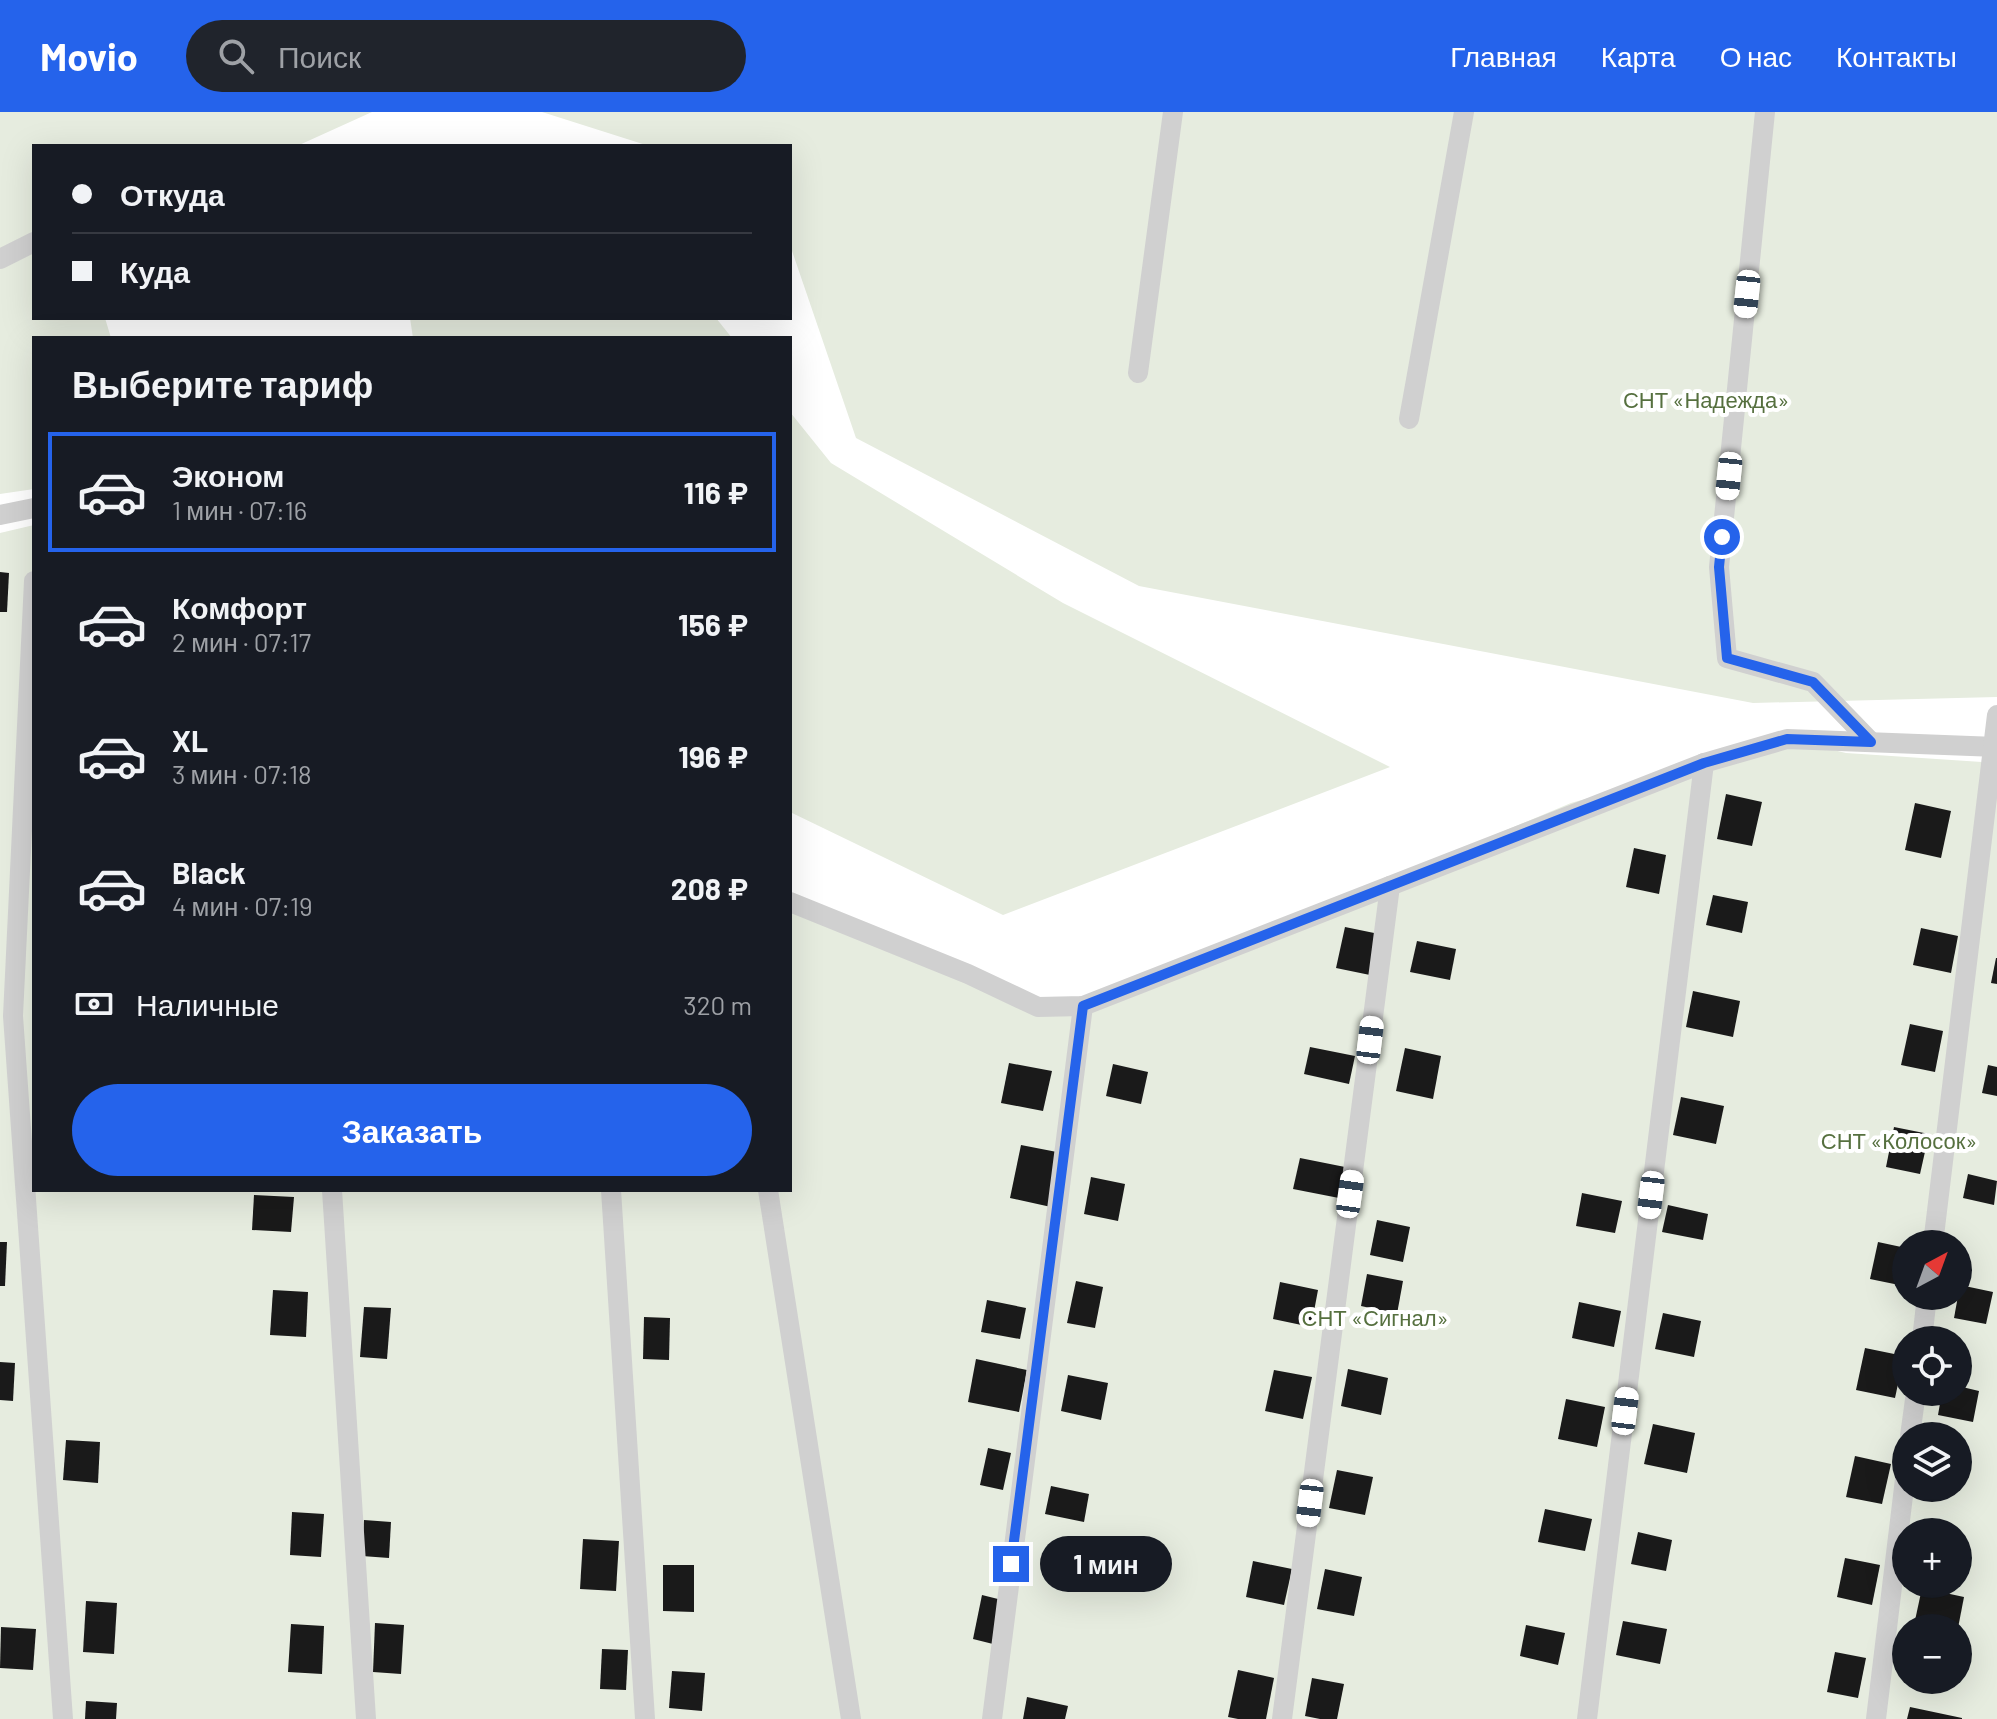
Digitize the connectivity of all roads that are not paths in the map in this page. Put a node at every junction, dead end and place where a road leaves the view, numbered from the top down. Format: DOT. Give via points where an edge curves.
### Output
graph roads {
  1 [pos="1173,112"];
  2 [pos="1464,112"];
  3 [pos="1765,112"];
  4 [pos="32,243"];
  5 [pos="0,259"];
  6 [pos="1138,373"];
  7 [pos="1409,419"];
  8 [pos="32,508"];
  9 [pos="0,515"];
  10 [pos="32,622"];
  11 [pos="1997,715"];
  12 [pos="1871,742"];
  13 [pos="1995,747"];
  14 [pos="1704,763"];
  15 [pos="1390,886"];
  16 [pos="792,903"];
  17 [pos="1083,1006"];
  18 [pos="332,1192"];
  19 [pos="611,1192"];
  20 [pos="768,1192"];
  21 [pos="1935,1230"];
  22 [pos="1902,1502"];
  23 [pos="63,1719"];
  24 [pos="366,1719"];
  25 [pos="645,1719"];
  26 [pos="851,1719"];
  27 [pos="992,1719"];
  28 [pos="1282,1719"];
  29 [pos="1587,1719"];
  30 [pos="1876,1719"];
  1 -- 6 [label="lane"];
  2 -- 7 [label="lane"];
  3 -- 12 [label="lane" via="1719,567 1727,658 1813,682"];
  4 -- 5 [label="lane"];
  8 -- 9 [label="lane"];
  10 -- 23 [label="lane" via="13,1016"];
  11 -- 13 [label="lane"];
  12 -- 13 [label="lane"];
  12 -- 14 [label="lane" via="1787,739"];
  13 -- 21 [label="lane"];
  14 -- 15 [label="lane"];
  14 -- 29 [label="lane"];
  15 -- 17 [label="lane"];
  15 -- 28 [label="lane"];
  16 -- 17 [label="lane" via="1038,1007"];
  17 -- 27 [label="lane"];
  18 -- 24 [label="lane"];
  19 -- 25 [label="lane"];
  20 -- 26 [label="lane"];
  22 -- 30 [label="lane"];
}
